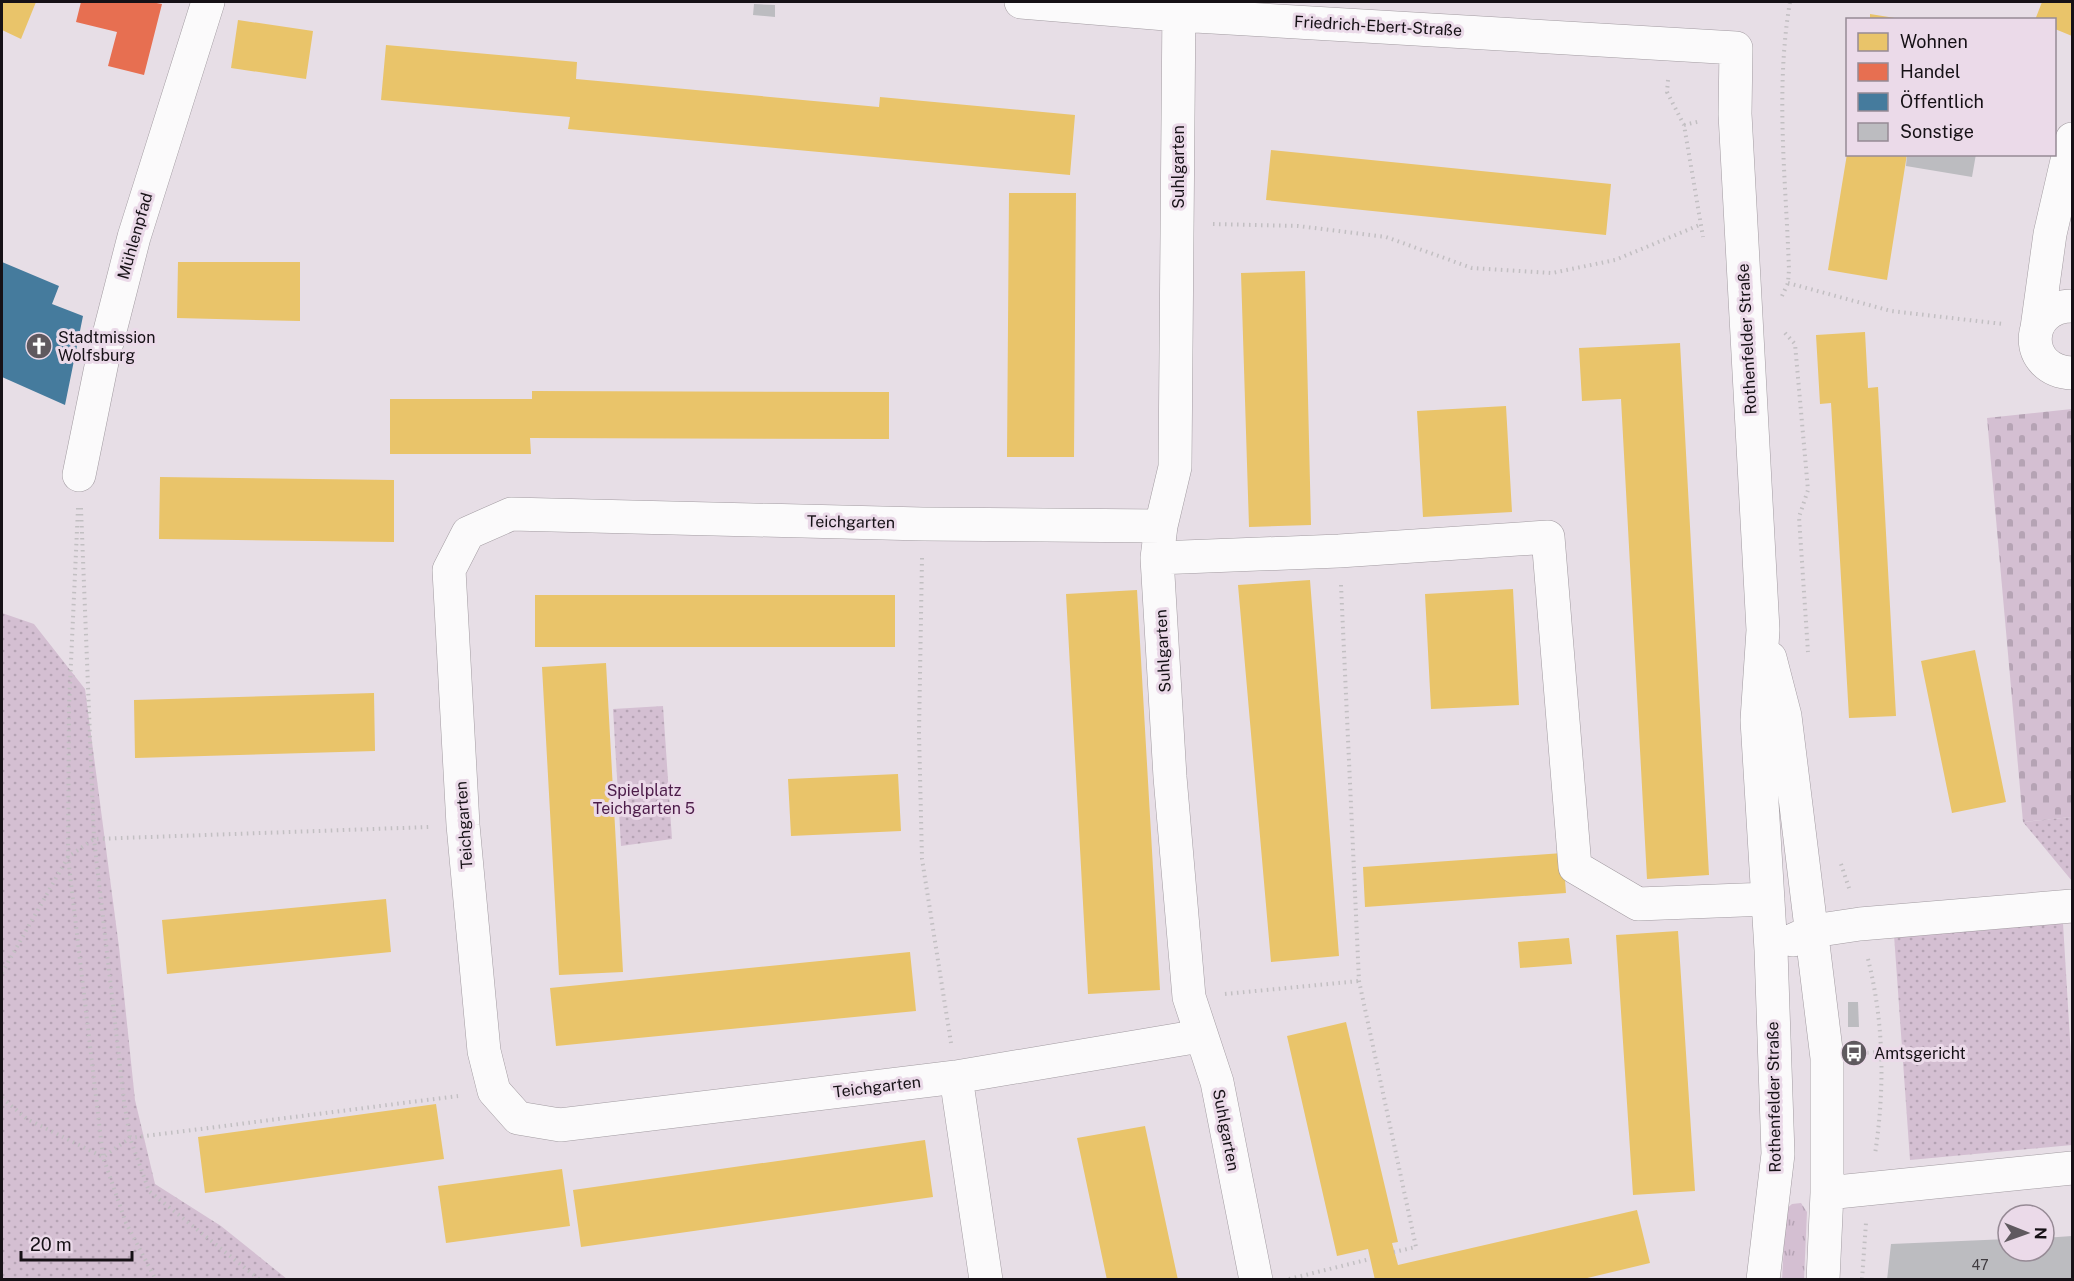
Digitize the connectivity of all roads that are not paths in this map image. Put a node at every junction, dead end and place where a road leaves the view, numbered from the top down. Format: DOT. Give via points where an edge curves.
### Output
graph roads {
  1 [pos="208,2"];
  2 [pos="1021,2"];
  3 [pos="1179,8"];
  4 [pos="1736,48"];
  5 [pos="2073,139"];
  6 [pos="2073,306"];
  7 [pos="2037,328"];
  8 [pos="2073,373"];
  9 [pos="80,475"];
  10 [pos="1161,526"];
  11 [pos="1157,558"];
  12 [pos="1763,630"];
  13 [pos="1768,899"];
  14 [pos="2073,906"];
  15 [pos="1813,931"];
  16 [pos="1771,950"];
  17 [pos="1200,1036"];
  18 [pos="956,1077"];
  19 [pos="1778,1154"];
  20 [pos="2073,1168"];
  21 [pos="1827,1193"];
  22 [pos="986,1280"];
  23 [pos="1256,1280"];
  24 [pos="1763,1280"];
  25 [pos="1823,1280"];
  1 -- 9 [label="street, Mühlenpfad" via="134,237 102,362"];
  2 -- 3 [label="street, Friedrich-Ebert-Straße"];
  3 -- 4 [label="street, Friedrich-Ebert-Straße"];
  3 -- 10 [label="street, Suhlgarten" via="1175,467"];
  4 -- 12 [label="street, Rothenfelder Straße" via="1734,114"];
  5 -- 7 [label="street" via="2050,234"];
  6 -- 7 [label="street" via="2050,311"];
  7 -- 8 [label="street" via="2035,339 2043,361 2051,369"];
  10 -- 11 [label="street, Suhlgarten"];
  10 -- 18 [label="street, Teichgarten" via="511,514 468,533 450,570 463,825 484,1051 494,1091 518,1118 560,1125"];
  11 -- 13 [label="street" via="1548,537 1575,867 1638,904"];
  11 -- 17 [label="street, Suhlgarten" via="1189,997"];
  12 -- 13 [label="street, Rothenfelder Straße" via="1757,720"];
  12 -- 15 [label="street, Rothenfelder Straße" via="1785,716"];
  13 -- 16 [label="street, Rothenfelder Straße"];
  14 -- 15 [label="street"];
  15 -- 16 [label="street"];
  15 -- 21 [label="street, Rothenfelder Straße" via="1827,1058"];
  16 -- 19 [label="street, Rothenfelder Straße"];
  17 -- 18 [label="street, Teichgarten"];
  17 -- 23 [label="street, Suhlgarten" via="1217,1082"];
  18 -- 22 [label="street"];
  19 -- 21 [label="street"];
  19 -- 24 [label="street, Rothenfelder Straße"];
  20 -- 21 [label="street"];
  21 -- 25 [label="street, Rothenfelder Straße"];
}
